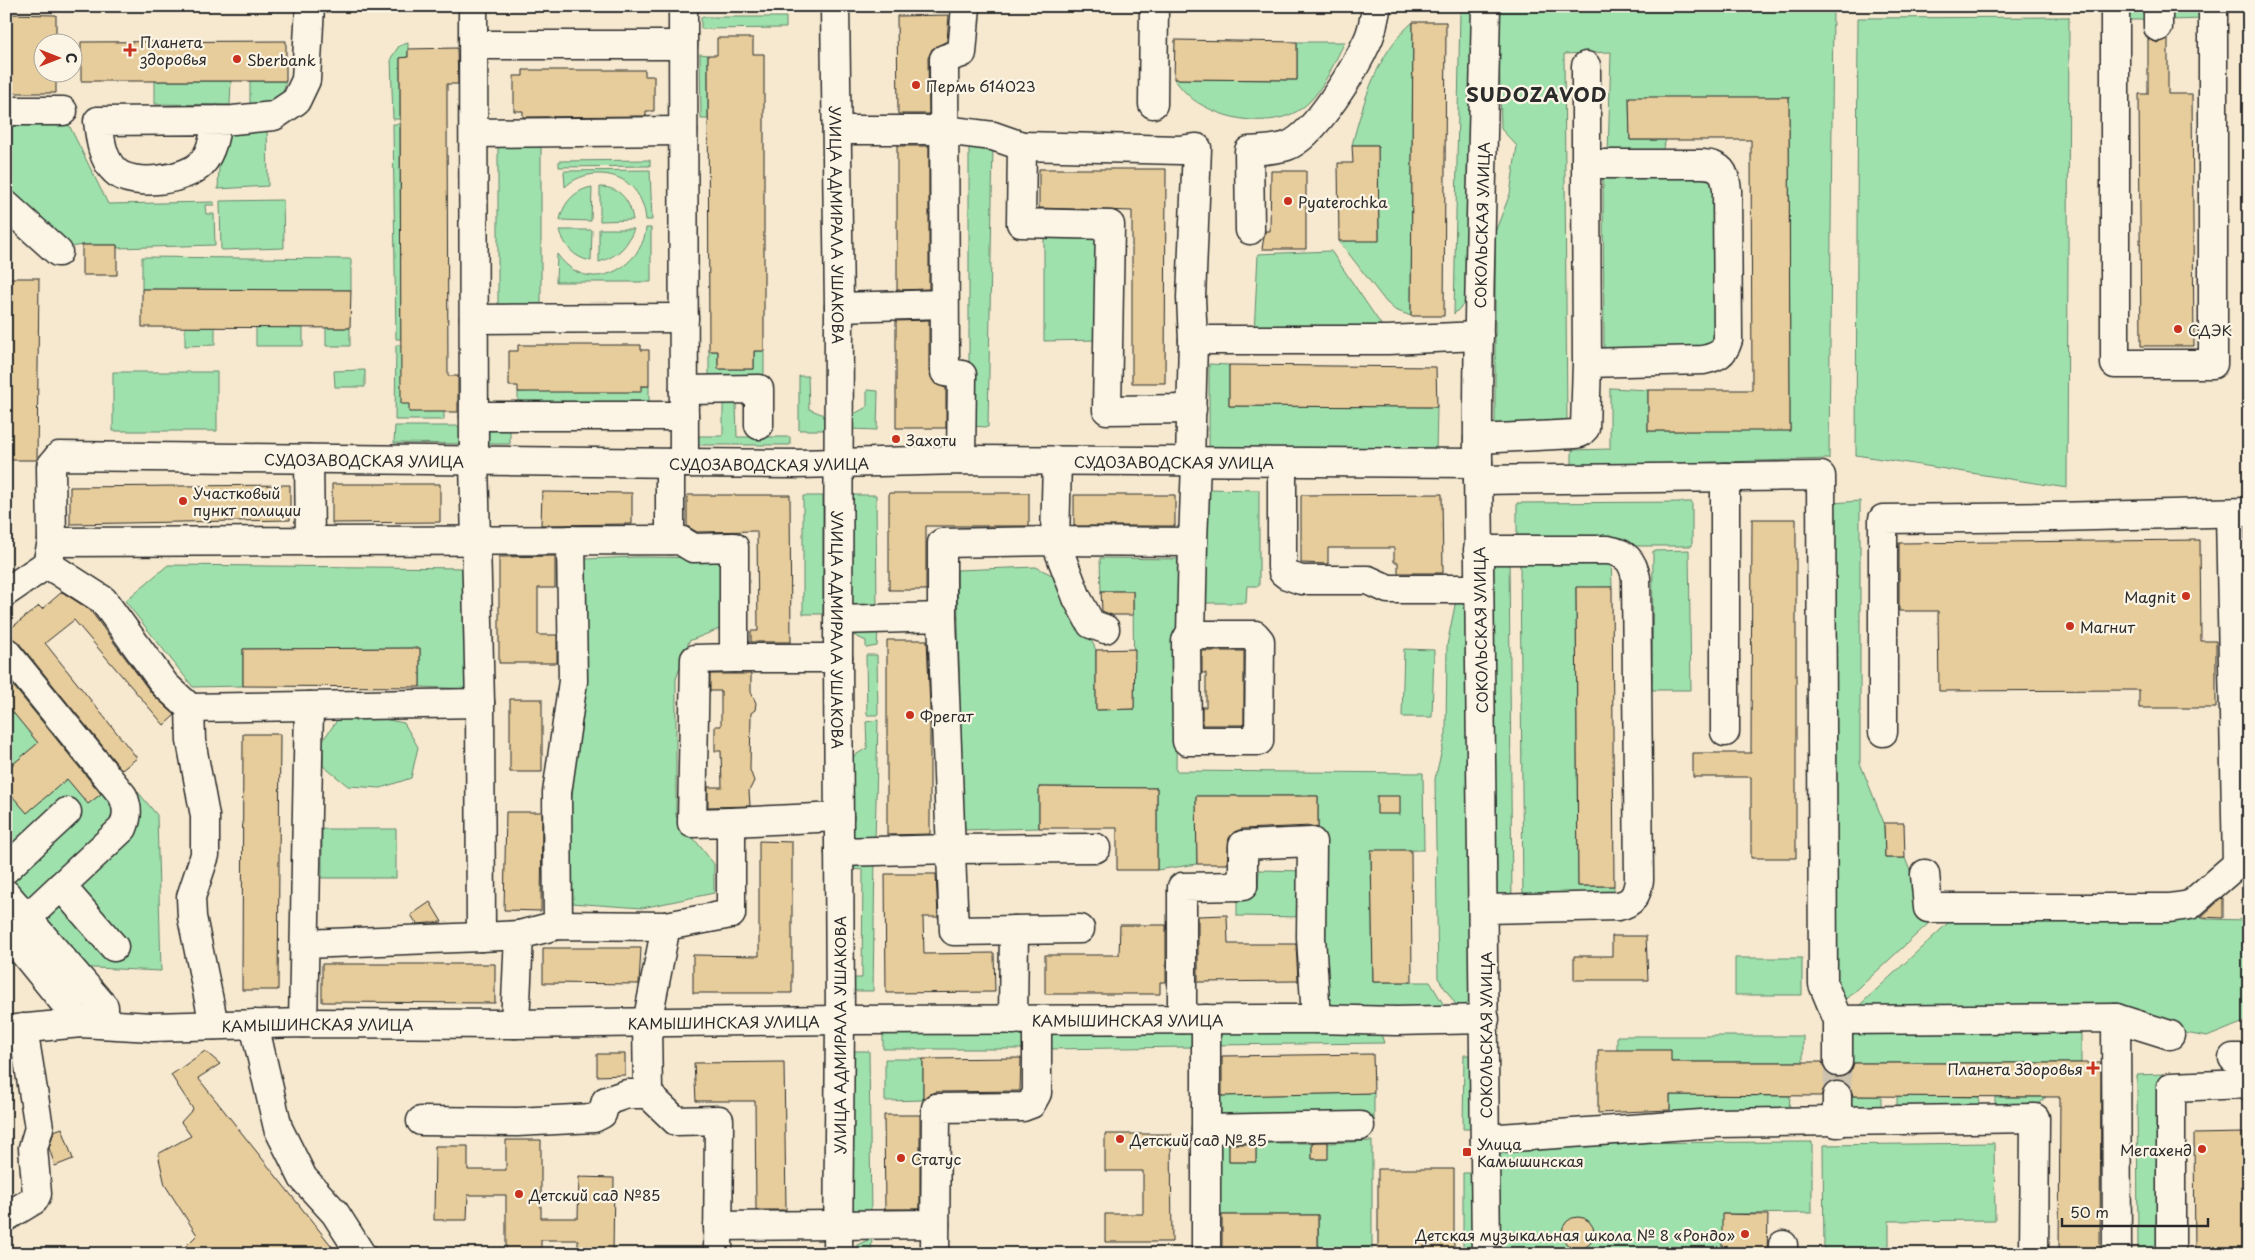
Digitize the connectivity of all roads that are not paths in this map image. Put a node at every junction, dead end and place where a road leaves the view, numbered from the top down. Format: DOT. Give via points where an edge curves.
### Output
graph roads {
  1 [pos="310,6"];
  2 [pos="473,6"];
  3 [pos="683,6"];
  4 [pos="835,6"];
  5 [pos="966,6"];
  6 [pos="1154,6"];
  7 [pos="1377,6"];
  8 [pos="1486,6"];
  9 [pos="2115,6"];
  10 [pos="2213,6"];
  11 [pos="683,45"];
  12 [pos="474,46"];
  13 [pos="1586,66"];
  14 [pos="1153,104"];
  15 [pos="6,111"];
  16 [pos="63,111"];
  17 [pos="217,120"];
  18 [pos="837,130"];
  19 [pos="944,130"];
  20 [pos="683,131"];
  21 [pos="474,133"];
  22 [pos="1022,146"];
  23 [pos="1586,164"];
  24 [pos="6,205"];
  25 [pos="1250,230"];
  26 [pos="58,252"];
  27 [pos="944,304"];
  28 [pos="839,307"];
  29 [pos="684,318"];
  30 [pos="474,319"];
  31 [pos="1479,336"];
  32 [pos="1193,340"];
  33 [pos="1587,363"];
  34 [pos="684,403"];
  35 [pos="1192,409"];
  36 [pos="474,416"];
  37 [pos="760,426"];
  38 [pos="309,459"];
  39 [pos="961,460"];
  40 [pos="1478,460"];
  41 [pos="474,461"];
  42 [pos="1056,461"];
  43 [pos="838,462"];
  44 [pos="677,463"];
  45 [pos="1193,463"];
  46 [pos="1282,463"];
  47 [pos="1725,477"];
  48 [pos="2240,512"];
  49 [pos="571,540"];
  50 [pos="670,540"];
  51 [pos="310,541"];
  52 [pos="477,541"];
  53 [pos="1055,541"];
  54 [pos="1193,542"];
  55 [pos="1478,550"];
  56 [pos="49,553"];
  57 [pos="1479,589"];
  58 [pos="6,592"];
  59 [pos="942,617"];
  60 [pos="839,620"];
  61 [pos="1105,629"];
  62 [pos="1191,635"];
  63 [pos="6,652"];
  64 [pos="734,658"];
  65 [pos="838,658"];
  66 [pos="480,703"];
  67 [pos="309,706"];
  68 [pos="190,708"];
  69 [pos="1725,732"];
  70 [pos="1883,732"];
  71 [pos="66,812"];
  72 [pos="839,817"];
  73 [pos="731,822"];
  74 [pos="1096,848"];
  75 [pos="951,849"];
  76 [pos="839,852"];
  77 [pos="6,869"];
  78 [pos="1925,874"];
  79 [pos="61,886"];
  80 [pos="6,894"];
  81 [pos="1484,909"];
  82 [pos="17,924"];
  83 [pos="558,926"];
  84 [pos="666,926"];
  85 [pos="1014,930"];
  86 [pos="1080,930"];
  87 [pos="519,935"];
  88 [pos="481,936"];
  89 [pos="305,944"];
  90 [pos="114,947"];
  91 [pos="2116,1018"];
  92 [pos="1194,1019"];
  93 [pos="1316,1019"];
  94 [pos="840,1020"];
  95 [pos="1025,1020"];
  96 [pos="1485,1020"];
  97 [pos="1838,1020"];
  98 [pos="303,1023"];
  99 [pos="647,1023"];
  100 [pos="92,1024"];
  101 [pos="254,1024"];
  102 [pos="515,1024"];
  103 [pos="214,1025"];
  104 [pos="15,1029"];
  105 [pos="2170,1034"];
  106 [pos="1838,1062"];
  107 [pos="2249,1087"];
  108 [pos="648,1094"];
  109 [pos="1837,1096"];
  110 [pos="421,1121"];
  111 [pos="1837,1123"];
  112 [pos="1360,1126"];
  113 [pos="1206,1129"];
  114 [pos="1485,1139"];
  115 [pos="6,1217"];
  116 [pos="935,1224"];
  117 [pos="718,1226"];
  118 [pos="838,1226"];
  119 [pos="362,1254"];
  120 [pos="718,1254"];
  121 [pos="838,1254"];
  122 [pos="935,1254"];
  123 [pos="1206,1254"];
  124 [pos="1486,1254"];
  125 [pos="2034,1254"];
  126 [pos="2117,1254"];
  127 [pos="2171,1254"];
  1 -- 17 [label="street" via="306,80 296,101 274,116"];
  2 -- 12 [label="street"];
  3 -- 11 [label="street"];
  4 -- 18 [label="street, УЛИЦА АДМИРАЛА УШАКОВА"];
  5 -- 19 [label="street" via="962,53 944,59"];
  6 -- 14 [label="street"];
  7 -- 25 [label="street" via="1369,39 1316,123 1288,146 1249,150"];
  8 -- 31 [label="street, СОКОЛЬСКАЯ УЛИЦА"];
  9 -- 10 [label="street" via="2115,364 2213,364"];
  11 -- 12 [label="street"];
  11 -- 20 [label="street"];
  12 -- 21 [label="street"];
  13 -- 23 [label="street"];
  15 -- 16 [label="street"];
  18 -- 19 [label="street"];
  18 -- 28 [label="street, УЛИЦА АДМИРАЛА УШАКОВА"];
  19 -- 22 [label="street" via="993,136"];
  19 -- 27 [label="street"];
  20 -- 21 [label="street"];
  20 -- 29 [label="street"];
  21 -- 30 [label="street"];
  22 -- 32 [label="street" via="1197,148 1191,298"];
  22 -- 35 [label="street" via="1021,223 1110,225 1107,410"];
  23 -- 33 [label="street"];
  23 -- 33 [label="street" via="1702,164 1719,168 1724,173 1727,190 1728,340 1722,354 1715,358"];
  24 -- 26 [label="street"];
  27 -- 28 [label="street"];
  27 -- 39 [label="street" via="945,372 962,375"];
  28 -- 43 [label="street, УЛИЦА АДМИРАЛА УШАКОВА"];
  29 -- 30 [label="street"];
  29 -- 34 [label="street"];
  30 -- 36 [label="street"];
  31 -- 32 [label="street" via="1388,340"];
  31 -- 40 [label="street, СОКОЛЬСКАЯ УЛИЦА"];
  32 -- 35 [label="street"];
  33 -- 40 [label="street" via="1587,417 1585,428 1580,433"];
  34 -- 36 [label="street"];
  34 -- 37 [label="street" via="759,389"];
  34 -- 44 [label="street"];
  35 -- 45 [label="street"];
  36 -- 41 [label="street"];
  38 -- 41 [label="street, СУДОЗАВОДСКАЯ УЛИЦА"];
  38 -- 51 [label="street"];
  38 -- 56 [label="street, СУДОЗАВОДСКАЯ УЛИЦА" via="59,456 51,466"];
  39 -- 42 [label="street, СУДОЗАВОДСКАЯ УЛИЦА"];
  39 -- 43 [label="street, СУДОЗАВОДСКАЯ УЛИЦА"];
  40 -- 46 [label="street, СУДОЗАВОДСКАЯ УЛИЦА"];
  40 -- 47 [label="street"];
  40 -- 55 [label="street, СОКОЛЬСКАЯ УЛИЦА"];
  41 -- 44 [label="street, СУДОЗАВОДСКАЯ УЛИЦА"];
  41 -- 52 [label="street"];
  42 -- 45 [label="street, СУДОЗАВОДСКАЯ УЛИЦА"];
  42 -- 53 [label="street"];
  43 -- 44 [label="street, СУДОЗАВОДСКАЯ УЛИЦА"];
  43 -- 60 [label="street, УЛИЦА АДМИРАЛА УШАКОВА"];
  44 -- 50 [label="street"];
  45 -- 46 [label="street, СУДОЗАВОДСКАЯ УЛИЦА"];
  45 -- 54 [label="street"];
  46 -- 57 [label="street" via="1282,567 1287,575 1300,580 1368,580 1388,589"];
  47 -- 69 [label="street"];
  47 -- 97 [label="street" via="1821,476 1823,984"];
  48 -- 70 [label="street" via="1883,519"];
  48 -- 78 [label="street" via="2238,864 2190,905 2169,908 1928,908"];
  49 -- 50 [label="street"];
  49 -- 52 [label="street"];
  49 -- 83 [label="street" via="574,681 557,793"];
  50 -- 64 [label="street" via="680,540 693,548 734,547"];
  51 -- 52 [label="street"];
  51 -- 56 [label="street"];
  52 -- 66 [label="street"];
  53 -- 54 [label="street"];
  53 -- 59 [label="street" via="942,543"];
  53 -- 61 [label="street" via="1091,624"];
  54 -- 62 [label="street"];
  55 -- 57 [label="street, СОКОЛЬСКАЯ УЛИЦА"];
  55 -- 81 [label="street" via="1608,550 1628,557 1636,578 1639,880 1636,896 1625,904 1609,907"];
  56 -- 58 [label="street"];
  56 -- 68 [label="street" via="103,600 165,685"];
  57 -- 81 [label="street, СОКОЛЬСКАЯ УЛИЦА"];
  59 -- 60 [label="street"];
  59 -- 75 [label="street"];
  60 -- 65 [label="street, УЛИЦА АДМИРАЛА УШАКОВА"];
  62 -- 62 [label="street" via="1258,637 1260,640 1259,741 1187,741 1186,641"];
  63 -- 79 [label="street" via="123,796 127,806 128,817 123,828"];
  64 -- 65 [label="street"];
  64 -- 73 [label="street" via="695,659 692,823"];
  65 -- 72 [label="street, УЛИЦА АДМИРАЛА УШАКОВА"];
  66 -- 67 [label="street"];
  66 -- 88 [label="street"];
  67 -- 68 [label="street"];
  67 -- 89 [label="street"];
  68 -- 103 [label="street" via="191,741 205,826 205,855 191,897 192,917"];
  71 -- 77 [label="street"];
  72 -- 73 [label="street"];
  72 -- 76 [label="street, УЛИЦА АДМИРАЛА УШАКОВА"];
  73 -- 84 [label="street" via="731,914"];
  74 -- 75 [label="street"];
  75 -- 76 [label="street"];
  75 -- 85 [label="street" via="954,931"];
  76 -- 94 [label="street, УЛИЦА АДМИРАЛА УШАКОВА"];
  79 -- 82 [label="street"];
  79 -- 90 [label="street"];
  80 -- 82 [label="street"];
  81 -- 96 [label="street, СОКОЛЬСКАЯ УЛИЦА"];
  82 -- 100 [label="street"];
  83 -- 84 [label="street"];
  83 -- 87 [label="street"];
  84 -- 99 [label="street"];
  85 -- 86 [label="street"];
  85 -- 95 [label="street"];
  87 -- 88 [label="street"];
  87 -- 102 [label="street"];
  88 -- 89 [label="street"];
  89 -- 98 [label="street"];
  91 -- 97 [label="street"];
  91 -- 105 [label="street"];
  91 -- 126 [label="street"];
  92 -- 93 [label="street, КАМЫШИНСКАЯ УЛИЦА"];
  92 -- 93 [label="street" via="1182,887 1243,886 1243,845 1312,842 1311,937"];
  92 -- 95 [label="street, КАМЫШИНСКАЯ УЛИЦА"];
  92 -- 113 [label="street"];
  93 -- 96 [label="street, КАМЫШИНСКАЯ УЛИЦА"];
  94 -- 95 [label="street, КАМЫШИНСКАЯ УЛИЦА"];
  94 -- 99 [label="street, КАМЫШИНСКАЯ УЛИЦА"];
  94 -- 118 [label="street, УЛИЦА АДМИРАЛА УШАКОВА"];
  95 -- 116 [label="street" via="1037,1093 1032,1104 1023,1107 936,1108"];
  96 -- 114 [label="street, СОКОЛЬСКАЯ УЛИЦА"];
  97 -- 106 [label="street"];
  98 -- 101 [label="street, КАМЫШИНСКАЯ УЛИЦА"];
  98 -- 102 [label="street, КАМЫШИНСКАЯ УЛИЦА"];
  99 -- 102 [label="street, КАМЫШИНСКАЯ УЛИЦА"];
  99 -- 108 [label="street"];
  100 -- 103 [label="street, КАМЫШИНСКАЯ УЛИЦА" via="152,1027"];
  100 -- 104 [label="street, КАМЫШИНСКАЯ УЛИЦА"];
  101 -- 103 [label="street, КАМЫШИНСКАЯ УЛИЦА"];
  101 -- 119 [label="street" via="278,1128 303,1178 335,1213"];
  104 -- 115 [label="street" via="39,1128 33,1148 37,1194 34,1200"];
  107 -- 127 [label="street" via="2245,1084 2171,1087"];
  108 -- 110 [label="street" via="626,1094 609,1099 603,1104 602,1114 594,1118 517,1122"];
  108 -- 117 [label="street" via="676,1121 719,1120"];
  109 -- 111 [label="street"];
  111 -- 114 [label="street" via="1716,1123"];
  111 -- 125 [label="street" via="2035,1118"];
  112 -- 113 [label="street"];
  113 -- 123 [label="street"];
  114 -- 124 [label="street, СОКОЛЬСКАЯ УЛИЦА"];
  116 -- 118 [label="street"];
  116 -- 122 [label="street"];
  117 -- 118 [label="street"];
  117 -- 120 [label="street"];
  118 -- 121 [label="street, УЛИЦА АДМИРАЛА УШАКОВА"];
}
